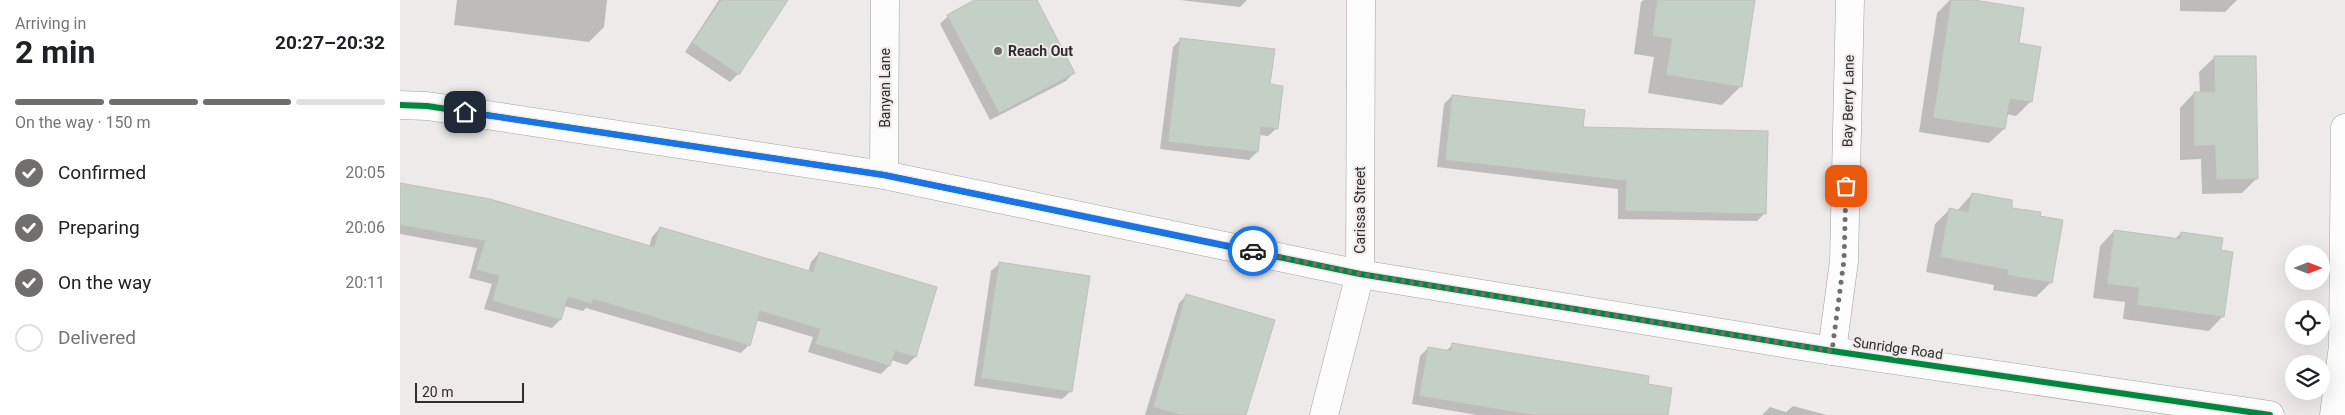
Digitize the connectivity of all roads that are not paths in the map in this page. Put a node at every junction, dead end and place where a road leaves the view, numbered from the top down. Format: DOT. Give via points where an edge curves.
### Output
graph roads {
  1 [pos="885,0"];
  2 [pos="1362,0"];
  3 [pos="1850,0"];
  4 [pos="400,104"];
  5 [pos="2345,128"];
  6 [pos="884,175"];
  7 [pos="1360,274"];
  8 [pos="1832,351"];
  9 [pos="1324,415"];
  10 [pos="2270,415"];
  11 [pos="2334,415"];
  1 -- 6 [label="street, Banyan Lane"];
  2 -- 7 [label="street, Carissa Street"];
  3 -- 8 [label="street, Bay Berry Lane" via="1844,260"];
  4 -- 6 [label="street, Sunridge Road"];
  5 -- 11 [label="street" via="2343,346"];
  6 -- 7 [label="street, Sunridge Road"];
  7 -- 8 [label="street, Sunridge Road"];
  7 -- 9 [label="street, Carissa Street"];
  8 -- 10 [label="street, Sunridge Road"];
}
